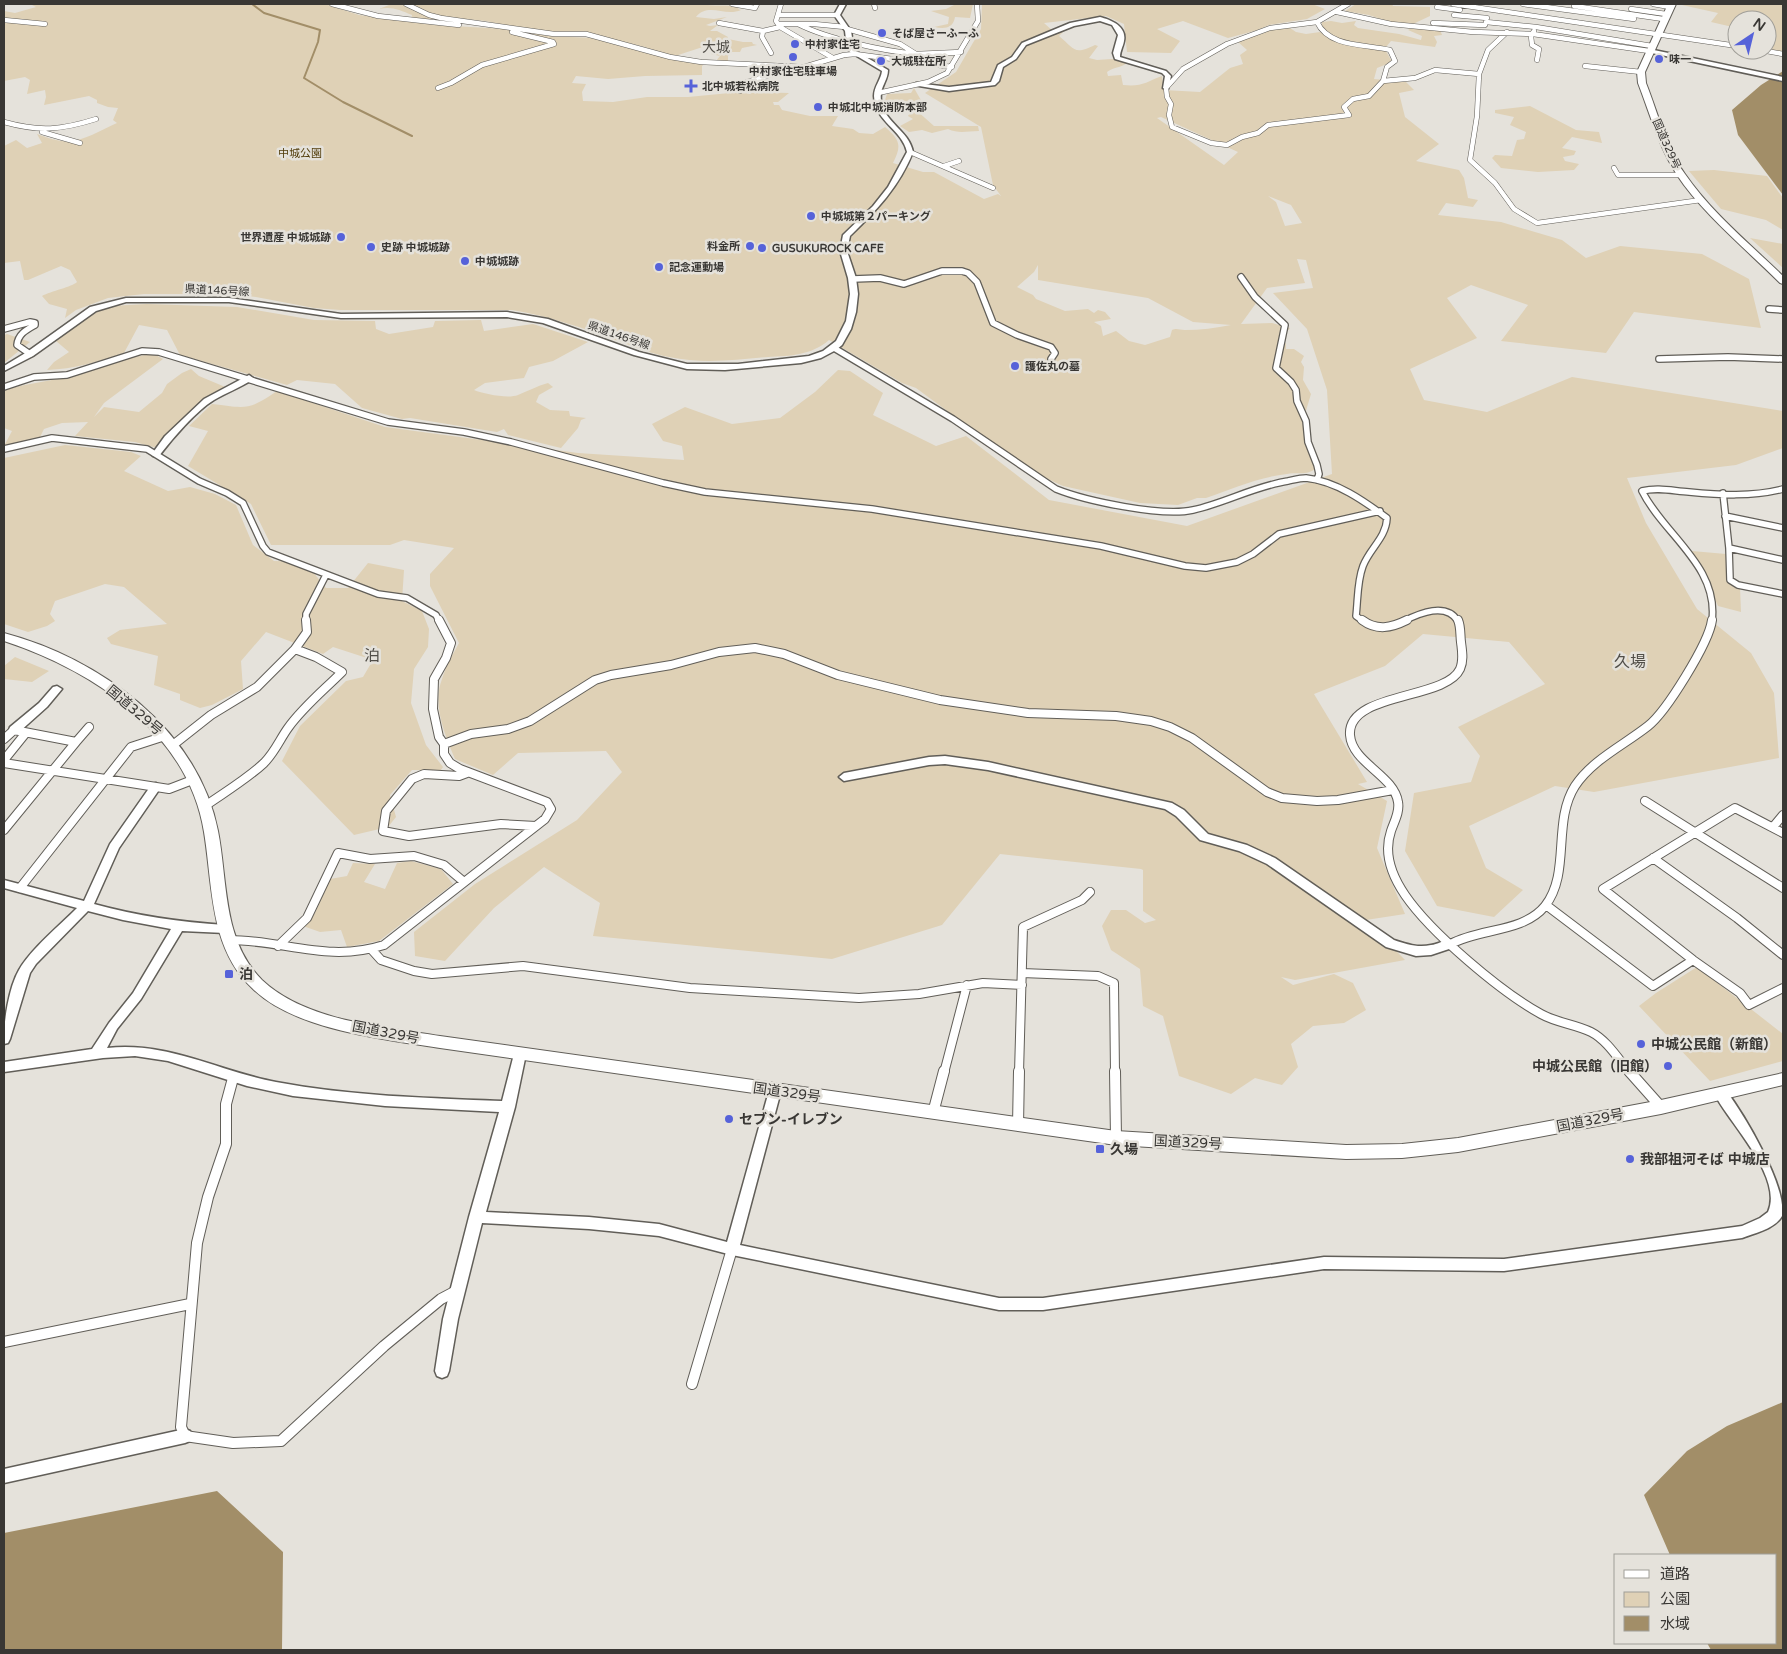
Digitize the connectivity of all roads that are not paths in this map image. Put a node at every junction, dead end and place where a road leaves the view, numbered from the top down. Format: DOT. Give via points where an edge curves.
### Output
graph roads {
  1 [pos="332,4"];
  2 [pos="406,4"];
  3 [pos="732,4"];
  4 [pos="757,4"];
  5 [pos="781,4"];
  6 [pos="843,4"];
  7 [pos="977,4"];
  8 [pos="1348,4"];
  9 [pos="1453,4"];
  10 [pos="1494,4"];
  11 [pos="1523,4"];
  12 [pos="1560,4"];
  13 [pos="1594,4"];
  14 [pos="1653,4"];
  15 [pos="1544,5"];
  16 [pos="1437,7"];
  17 [pos="1575,7"];
  18 [pos="1456,9"];
  19 [pos="1610,11"];
  20 [pos="1668,11"];
  21 [pos="1337,12"];
  22 [pos="778,15"];
  23 [pos="837,15"];
  24 [pos="1454,15"];
  25 [pos="1540,17"];
  26 [pos="1487,18"];
  27 [pos="4,20"];
  28 [pos="1634,20"];
  29 [pos="1569,21"];
  30 [pos="1317,22"];
  31 [pos="719,23"];
  32 [pos="45,24"];
  33 [pos="798,24"];
  34 [pos="1433,24"];
  35 [pos="1459,24"];
  36 [pos="494,26"];
  37 [pos="779,26"];
  38 [pos="1605,26"];
  39 [pos="1536,27"];
  40 [pos="846,28"];
  41 [pos="1488,31"];
  42 [pos="763,32"];
  43 [pos="1507,32"];
  44 [pos="1566,32"];
  45 [pos="1657,33"];
  46 [pos="1533,34"];
  47 [pos="1599,36"];
  48 [pos="1563,38"];
  49 [pos="849,40"];
  50 [pos="1595,42"];
  51 [pos="1727,44"];
  52 [pos="1651,48"];
  53 [pos="961,52"];
  54 [pos="771,53"];
  55 [pos="855,54"];
  56 [pos="916,54"];
  57 [pos="833,58"];
  58 [pos="1537,60"];
  59 [pos="782,66"];
  60 [pos="1585,66"];
  61 [pos="952,67"];
  62 [pos="1641,72"];
  63 [pos="1479,74"];
  64 [pos="1783,79"];
  65 [pos="1383,81"];
  66 [pos="916,85"];
  67 [pos="438,88"];
  68 [pos="1166,88"];
  69 [pos="740,91"];
  70 [pos="878,93"];
  71 [pos="96,119"];
  72 [pos="4,122"];
  73 [pos="38,131"];
  74 [pos="80,143"];
  75 [pos="910,152"];
  76 [pos="959,161"];
  77 [pos="944,166"];
  78 [pos="1614,168"];
  79 [pos="1681,175"];
  80 [pos="993,188"];
  81 [pos="1701,200"];
  82 [pos="1241,277"];
  83 [pos="853,279"];
  84 [pos="1783,281"];
  85 [pos="1769,309"];
  86 [pos="1783,310"];
  87 [pos="4,329"];
  88 [pos="834,348"];
  89 [pos="30,354"];
  90 [pos="1659,359"];
  91 [pos="1783,359"];
  92 [pos="1052,366"];
  93 [pos="4,369"];
  94 [pos="250,378"];
  95 [pos="4,386"];
  96 [pos="4,449"];
  97 [pos="156,454"];
  98 [pos="1317,480"];
  99 [pos="1783,489"];
  100 [pos="1723,493"];
  101 [pos="1772,493"];
  102 [pos="1783,495"];
  103 [pos="1380,512"];
  104 [pos="1726,516"];
  105 [pos="1783,528"];
  106 [pos="1729,548"];
  107 [pos="1783,560"];
  108 [pos="326,575"];
  109 [pos="1783,594"];
  110 [pos="4,637"];
  111 [pos="295,649"];
  112 [pos="57,689"];
  113 [pos="89,727"];
  114 [pos="9,732"];
  115 [pos="25,734"];
  116 [pos="4,739"];
  117 [pos="169,740"];
  118 [pos="76,742"];
  119 [pos="444,744"];
  120 [pos="4,762"];
  121 [pos="53,772"];
  122 [pos="467,773"];
  123 [pos="844,777"];
  124 [pos="105,780"];
  125 [pos="195,780"];
  126 [pos="156,787"];
  127 [pos="1392,790"];
  128 [pos="1645,801"];
  129 [pos="205,806"];
  130 [pos="1783,815"];
  131 [pos="536,826"];
  132 [pos="1773,828"];
  133 [pos="4,830"];
  134 [pos="1693,832"];
  135 [pos="1783,833"];
  136 [pos="1653,858"];
  137 [pos="464,882"];
  138 [pos="4,884"];
  139 [pos="20,888"];
  140 [pos="1783,888"];
  141 [pos="1090,892"];
  142 [pos="1546,905"];
  143 [pos="85,906"];
  144 [pos="179,926"];
  145 [pos="227,935"];
  146 [pos="1451,944"];
  147 [pos="278,946"];
  148 [pos="372,950"];
  149 [pos="1783,955"];
  150 [pos="1693,960"];
  151 [pos="1022,973"];
  152 [pos="967,984"];
  153 [pos="1022,986"];
  154 [pos="1783,988"];
  155 [pos="4,1040"];
  156 [pos="96,1054"];
  157 [pos="520,1054"];
  158 [pos="4,1067"];
  159 [pos="233,1078"];
  160 [pos="1783,1079"];
  161 [pos="775,1091"];
  162 [pos="1720,1093"];
  163 [pos="508,1107"];
  164 [pos="1661,1107"];
  165 [pos="934,1113"];
  166 [pos="1018,1125"];
  167 [pos="1116,1138"];
  168 [pos="476,1217"];
  169 [pos="732,1249"];
  170 [pos="458,1290"];
  171 [pos="190,1304"];
  172 [pos="4,1342"];
  173 [pos="442,1364"];
  174 [pos="692,1384"];
  175 [pos="185,1436"];
  176 [pos="4,1476"];
  1 -- 36 [label="street" via="422,23"];
  2 -- 36 [label="street" via="429,15"];
  3 -- 4 [label="street" via="755,8"];
  5 -- 22 [label="street"];
  6 -- 23 [label="street"];
  7 -- 53 [label="street" via="978,21"];
  8 -- 21 [label="street"];
  9 -- 26 [label="street"];
  10 -- 26 [label="street"];
  11 -- 15 [label="street"];
  12 -- 17 [label="street"];
  13 -- 19 [label="street"];
  14 -- 20 [label="street"];
  15 -- 17 [label="street"];
  15 -- 25 [label="street"];
  16 -- 18 [label="street"];
  17 -- 19 [label="street"];
  17 -- 29 [label="street"];
  18 -- 24 [label="street"];
  18 -- 26 [label="street"];
  19 -- 20 [label="street"];
  19 -- 28 [label="street"];
  19 -- 38 [label="street"];
  20 -- 45 [label="highway"];
  21 -- 30 [label="street"];
  21 -- 41 [label="street" via="1391,24"];
  22 -- 23 [label="street"];
  22 -- 37 [label="street" via="776,21"];
  23 -- 40 [label="street"];
  24 -- 26 [label="street"];
  24 -- 35 [label="street"];
  25 -- 26 [label="street"];
  25 -- 29 [label="street"];
  25 -- 39 [label="street"];
  26 -- 35 [label="street"];
  26 -- 39 [label="street"];
  26 -- 41 [label="street"];
  27 -- 32 [label="street"];
  29 -- 38 [label="street"];
  29 -- 44 [label="street"];
  30 -- 65 [label="street" via="1322,31 1342,41 1390,50 1395,62 1385,71"];
  30 -- 68 [label="street" via="1270,28 1227,44 1183,69"];
  31 -- 42 [label="street"];
  33 -- 37 [label="street"];
  33 -- 40 [label="street"];
  33 -- 49 [label="street"];
  34 -- 35 [label="street"];
  36 -- 59 [label="street" via="554,34 586,34 684,60"];
  36 -- 67 [label="street" via="554,44 487,62 450,85"];
  37 -- 42 [label="street"];
  37 -- 57 [label="street"];
  38 -- 45 [label="street"];
  38 -- 47 [label="street"];
  39 -- 44 [label="street"];
  39 -- 46 [label="street"];
  40 -- 49 [label="street"];
  40 -- 56 [label="street" via="900,44"];
  41 -- 43 [label="street"];
  42 -- 54 [label="street" via="762,37"];
  43 -- 46 [label="street"];
  43 -- 63 [label="street" via="1488,50"];
  44 -- 47 [label="street"];
  44 -- 48 [label="street"];
  45 -- 51 [label="street"];
  45 -- 52 [label="highway"];
  46 -- 48 [label="street"];
  46 -- 58 [label="street" via="1532,45 1539,49"];
  47 -- 50 [label="street"];
  47 -- 52 [label="street"];
  48 -- 50 [label="street"];
  49 -- 55 [label="street"];
  49 -- 56 [label="street"];
  50 -- 52 [label="street"];
  52 -- 62 [label="highway"];
  52 -- 64 [label="street"];
  53 -- 56 [label="street"];
  53 -- 61 [label="street"];
  55 -- 57 [label="street"];
  55 -- 61 [label="street"];
  55 -- 70 [label="street" via="885,70"];
  57 -- 59 [label="street" via="804,67"];
  59 -- 69 [label="street" via="767,76 744,83"];
  60 -- 62 [label="street"];
  61 -- 66 [label="street" via="940,78"];
  62 -- 79 [label="highway, 国道329号" via="1666,148"];
  63 -- 65 [label="street" via="1435,70 1415,78"];
  63 -- 81 [label="street" via="1470,160 1495,183 1514,209 1537,223"];
  65 -- 68 [label="street" via="1369,96 1348,103 1344,107 1349,115 1268,125 1227,146 1172,127 1171,104"];
  66 -- 68 [label="street" via="949,89 992,84 1000,66 1014,58 1024,44 1072,24 1100,19 1114,24 1121,36 1115,52 1117,58 1164,72 1168,76"];
  66 -- 70 [label="street"];
  70 -- 75 [label="street" via="880,111 905,139"];
  71 -- 73 [label="street" via="66,129"];
  72 -- 73 [label="street"];
  73 -- 74 [label="street"];
  75 -- 77 [label="street"];
  75 -- 83 [label="street" via="882,202 844,241 844,257"];
  76 -- 77 [label="street"];
  77 -- 80 [label="street"];
  78 -- 79 [label="street" via="1618,175"];
  79 -- 81 [label="highway, 国道329号"];
  81 -- 84 [label="highway, 国道329号"];
  82 -- 98 [label="street" via="1254,298 1285,325 1276,368 1296,390 1317,465"];
  83 -- 88 [label="street" via="847,329"];
  83 -- 92 [label="street" via="880,278 904,284 942,271 968,273 977,282 993,323 1050,346 1055,353 1051,359"];
  85 -- 86 [label="street"];
  87 -- 89 [label="street" via="35,323 17,341 17,345"];
  88 -- 89 [label="street, 県道146号線" via="793,362 697,367 664,362 527,317 482,314 341,316 228,300 138,299 93,309"];
  88 -- 98 [label="street" via="1073,496 1165,513 1193,510 1289,480"];
  89 -- 93 [label="street, 県道146号線"];
  90 -- 91 [label="street"];
  94 -- 95 [label="street" via="159,352 142,352 67,375 34,377"];
  94 -- 97 [label="street" via="213,397 168,438"];
  94 -- 103 [label="street" via="388,422 511,442 705,492 872,509 1100,546 1185,566 1206,568 1237,562 1278,534"];
  96 -- 97 [label="street" via="64,438 138,446"];
  97 -- 108 [label="street" via="243,503 268,552"];
  98 -- 103 [label="street" via="1360,499"];
  99 -- 101 [label="street"];
  100 -- 101 [label="street"];
  100 -- 104 [label="street"];
  100 -- 142 [label="street" via="1656,488 1642,491 1647,504 1691,554 1709,586 1713,609 1711,630 1659,715 1584,775 1573,788 1558,865"];
  101 -- 102 [label="street"];
  103 -- 127 [label="street" via="1387,518 1387,527 1363,564 1358,582 1356,616 1373,628 1384,628 1400,624 1422,612 1440,610 1452,614 1459,623 1462,663 1459,672 1450,680 1394,697 1350,725 1351,744"];
  104 -- 105 [label="street"];
  104 -- 106 [label="street"];
  106 -- 107 [label="street"];
  106 -- 109 [label="street" via="1730,580"];
  108 -- 111 [label="street" via="308,606 307,632"];
  108 -- 119 [label="street" via="378,594 407,598 436,615 451,643 434,679 433,710 439,737"];
  110 -- 117 [label="highway, 国道329号" via="52,653 79,668 123,697"];
  111 -- 117 [label="street" via="257,687"];
  111 -- 129 [label="street" via="342,672 287,729 266,761"];
  112 -- 114 [label="street" via="43,705"];
  113 -- 118 [label="street"];
  114 -- 115 [label="street"];
  114 -- 116 [label="street"];
  115 -- 118 [label="street"];
  115 -- 120 [label="street"];
  117 -- 124 [label="street" via="130,747"];
  117 -- 125 [label="highway, 国道329号"];
  118 -- 121 [label="street"];
  119 -- 122 [label="street" via="444,754 450,763"];
  119 -- 127 [label="street" via="471,734 530,721 595,680 611,675 671,666 719,652 755,648 784,654 847,678 940,700 1028,713 1116,716 1151,721 1192,738 1267,792 1282,798 1338,800"];
  120 -- 121 [label="street"];
  121 -- 124 [label="street"];
  121 -- 133 [label="street"];
  122 -- 131 [label="street" via="547,802 552,809"];
  122 -- 131 [label="street" via="460,776 424,774 412,779 408,789 385,812 383,831 409,836 501,824"];
  123 -- 146 [label="street" via="945,760 988,766 1168,806 1204,837 1243,848 1271,861 1390,944 1416,951"];
  124 -- 126 [label="street"];
  124 -- 139 [label="street"];
  125 -- 126 [label="street" via="169,789"];
  125 -- 129 [label="highway, 国道329号"];
  126 -- 143 [label="street" via="114,847 89,904"];
  127 -- 146 [label="street" via="1398,798 1398,806 1388,838 1387,853 1391,867 1397,882 1421,915"];
  128 -- 134 [label="street"];
  129 -- 145 [label="highway, 国道329号"];
  130 -- 132 [label="street"];
  131 -- 137 [label="street"];
  132 -- 134 [label="street" via="1734,808"];
  132 -- 135 [label="street"];
  134 -- 136 [label="street"];
  134 -- 140 [label="street"];
  136 -- 149 [label="street"];
  136 -- 150 [label="street" via="1603,889"];
  137 -- 147 [label="street" via="444,864 414,856 370,858 338,853 306,918"];
  137 -- 148 [label="street" via="384,945"];
  138 -- 139 [label="street"];
  139 -- 143 [label="street"];
  141 -- 151 [label="street" via="1082,900 1023,927"];
  142 -- 146 [label="street" via="1531,918 1508,928 1468,936"];
  142 -- 150 [label="street" via="1653,986"];
  143 -- 144 [label="street"];
  143 -- 155 [label="street" via="24,972"];
  144 -- 145 [label="street"];
  144 -- 156 [label="street" via="137,996 112,1026"];
  145 -- 147 [label="street"];
  145 -- 157 [label="highway, 国道329号" via="246,974 259,986 315,1016 387,1033"];
  146 -- 164 [label="street" via="1542,1015 1597,1035"];
  147 -- 148 [label="street" via="304,950"];
  148 -- 152 [label="street" via="381,960 432,974 523,966 690,988 858,998 919,994"];
  150 -- 154 [label="street" via="1740,993 1749,1005"];
  151 -- 153 [label="street"];
  151 -- 167 [label="street" via="1098,976 1114,983"];
  152 -- 153 [label="street"];
  152 -- 165 [label="street"];
  153 -- 166 [label="street"];
  156 -- 158 [label="street"];
  156 -- 159 [label="street" via="137,1051 162,1054"];
  157 -- 161 [label="highway, 国道329号"];
  157 -- 163 [label="street"];
  159 -- 163 [label="street" via="289,1090 380,1102"];
  159 -- 171 [label="street" via="226,1104 226,1144 197,1243"];
  160 -- 162 [label="highway, 国道329号"];
  161 -- 165 [label="highway, 国道329号"];
  161 -- 169 [label="street"];
  162 -- 164 [label="highway, 国道329号"];
  162 -- 169 [label="street" via="1768,1156 1777,1174 1782,1196 1776,1214 1742,1232 1504,1265 1324,1263 1043,1304 999,1304"];
  163 -- 168 [label="street"];
  164 -- 167 [label="highway, 国道329号" via="1466,1144 1402,1151 1346,1152"];
  165 -- 166 [label="highway, 国道329号"];
  166 -- 167 [label="highway, 国道329号"];
  168 -- 169 [label="street" via="659,1230"];
  168 -- 170 [label="street"];
  169 -- 174 [label="street"];
  170 -- 173 [label="street"];
  170 -- 175 [label="street" via="436,1303 384,1346 281,1442 203,1441"];
  171 -- 172 [label="street"];
  171 -- 175 [label="street" via="181,1427"];
  175 -- 176 [label="street"];
}
